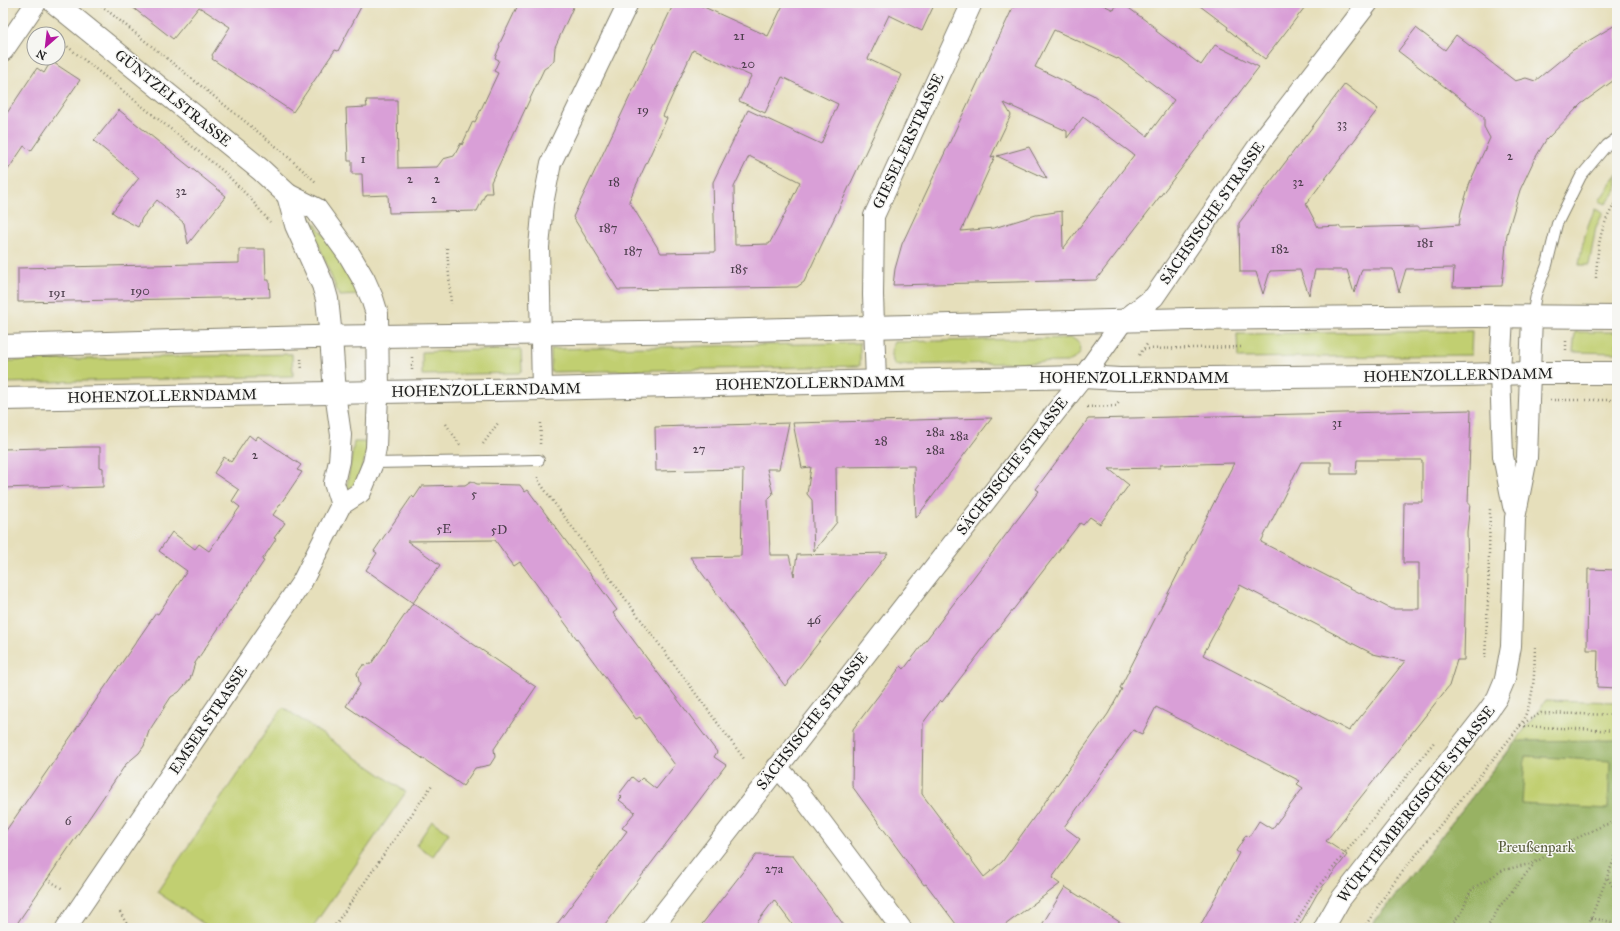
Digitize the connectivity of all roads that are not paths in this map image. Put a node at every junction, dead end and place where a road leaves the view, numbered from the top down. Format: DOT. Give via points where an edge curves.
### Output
graph roads {
  1 [pos="36,3"];
  2 [pos="55,3"];
  3 [pos="628,3"];
  4 [pos="972,3"];
  5 [pos="1368,3"];
  6 [pos="3,51"];
  7 [pos="1617,138"];
  8 [pos="288,195"];
  9 [pos="1503,316"];
  10 [pos="1532,316"];
  11 [pos="1617,317"];
  12 [pos="1123,321"];
  13 [pos="874,326"];
  14 [pos="541,334"];
  15 [pos="377,336"];
  16 [pos="331,337"];
  17 [pos="3,346"];
  18 [pos="1500,373"];
  19 [pos="1530,373"];
  20 [pos="1617,373"];
  21 [pos="1083,377"];
  22 [pos="876,381"];
  23 [pos="542,389"];
  24 [pos="378,392"];
  25 [pos="335,393"];
  26 [pos="3,399"];
  27 [pos="539,460"];
  28 [pos="373,463"];
  29 [pos="341,505"];
  30 [pos="1515,518"];
  31 [pos="777,766"];
  32 [pos="66,928"];
  33 [pos="652,928"];
  34 [pos="901,928"];
  35 [pos="1324,928"];
  1 -- 6 [label="street"];
  2 -- 8 [label="main road, GÜNTZELSTRASSE" via="261,170"];
  3 -- 14 [label="street" via="551,163 543,204 539,247"];
  4 -- 13 [label="street, GIESELERSTRASSE" via="874,216"];
  5 -- 12 [label="street, SÄCHSISCHE STRASSE" via="1263,139 1154,297"];
  7 -- 10 [label="lane" via="1581,176 1557,224"];
  8 -- 15 [label="main road, GÜNTZELSTRASSE" via="316,209 350,256 372,298 377,314"];
  8 -- 16 [label="main road" via="296,226 323,285"];
  9 -- 10 [label="main road"];
  9 -- 12 [label="main road" via="1191,318"];
  9 -- 18 [label="street"];
  10 -- 11 [label="main road"];
  10 -- 19 [label="street"];
  12 -- 13 [label="main road"];
  12 -- 21 [label="street, SÄCHSISCHE STRASSE"];
  13 -- 14 [label="main road"];
  13 -- 22 [label="street, GIESELERSTRASSE"];
  14 -- 15 [label="main road"];
  14 -- 23 [label="street"];
  15 -- 16 [label="main road"];
  15 -- 24 [label="main road, GÜNTZELSTRASSE"];
  16 -- 17 [label="main road"];
  16 -- 25 [label="main road"];
  18 -- 19 [label="main road, HOHENZOLLERNDAMM"];
  18 -- 21 [label="main road, HOHENZOLLERNDAMM" via="1120,380"];
  18 -- 30 [label="street" via="1503,456"];
  19 -- 20 [label="main road, HOHENZOLLERNDAMM"];
  19 -- 30 [label="street" via="1526,458"];
  21 -- 22 [label="main road, HOHENZOLLERNDAMM"];
  21 -- 31 [label="street, SÄCHSISCHE STRASSE"];
  22 -- 23 [label="main road, HOHENZOLLERNDAMM"];
  23 -- 24 [label="main road, HOHENZOLLERNDAMM"];
  24 -- 25 [label="main road, HOHENZOLLERNDAMM"];
  24 -- 28 [label="street"];
  25 -- 26 [label="main road, HOHENZOLLERNDAMM"];
  25 -- 29 [label="street" via="341,435 334,483"];
  27 -- 28 [label="lane"];
  28 -- 29 [label="street" via="361,492"];
  29 -- 32 [label="street, EMSER STRASSE" via="302,582"];
  30 -- 35 [label="street, WÜRTTEMBERGISCHE STRASSE" via="1513,633 1510,659 1498,698 1340,900"];
  31 -- 33 [label="street, SÄCHSISCHE STRASSE"];
  31 -- 34 [label="street"];
}
